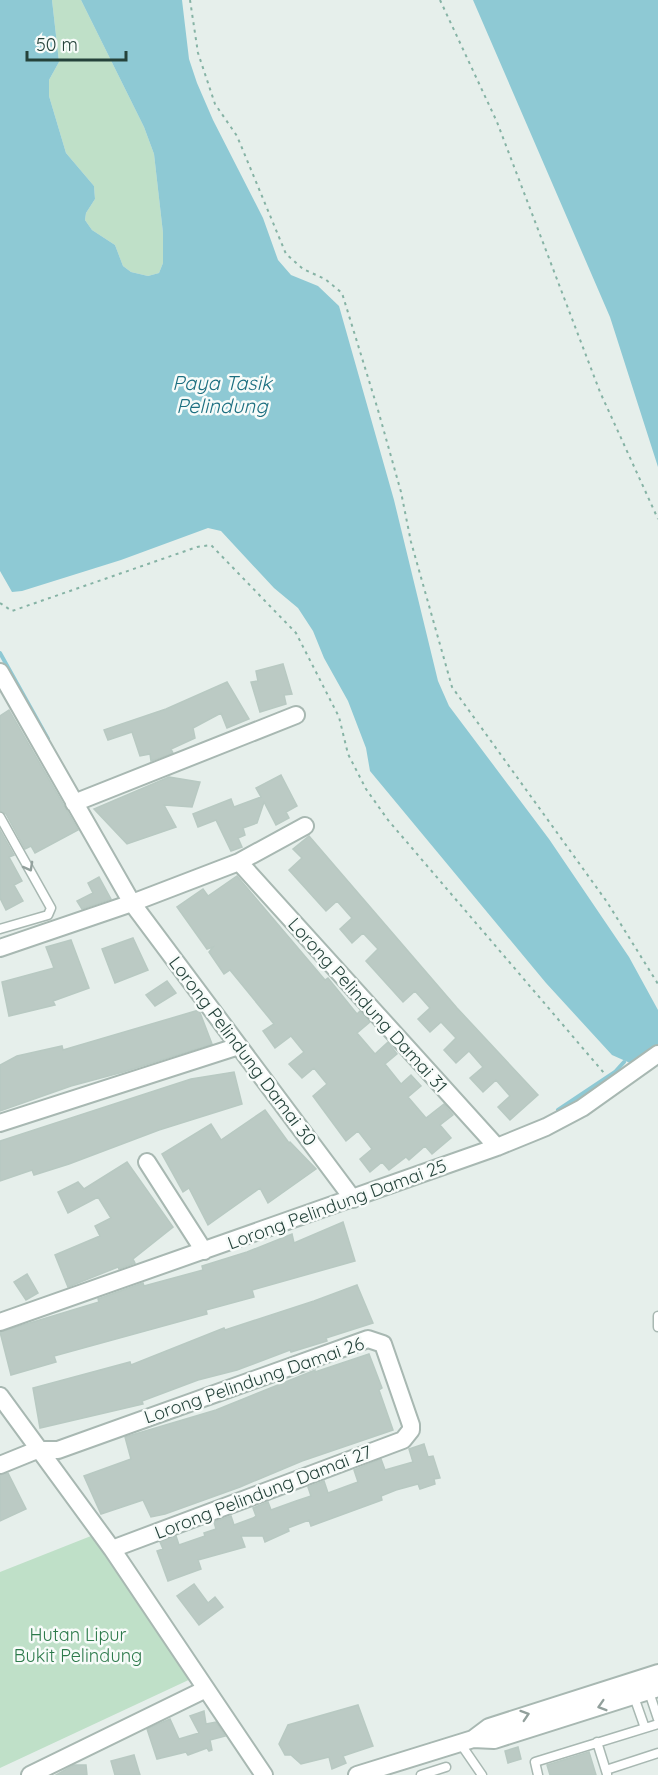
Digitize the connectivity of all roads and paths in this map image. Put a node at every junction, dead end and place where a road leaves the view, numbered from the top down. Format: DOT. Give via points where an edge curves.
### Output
graph roads {
  1 [pos="190,0"];
  2 [pos="440,0"];
  3 [pos="658,519"];
  4 [pos="0,603"];
  5 [pos="0,672"];
  6 [pos="296,715"];
  7 [pos="74,803"];
  8 [pos="0,817"];
  9 [pos="305,826"];
  10 [pos="239,862"];
  11 [pos="132,903"];
  12 [pos="0,929"];
  13 [pos="0,948"];
  14 [pos="658,984"];
  15 [pos="239,1046"];
  16 [pos="658,1054"];
  17 [pos="604,1073"];
  18 [pos="0,1123"];
  19 [pos="497,1147"];
  20 [pos="147,1162"];
  21 [pos="353,1199"];
  22 [pos="204,1251"];
  23 [pos="658,1316"];
  24 [pos="0,1322"];
  25 [pos="658,1327"];
  26 [pos="0,1396"];
  27 [pos="411,1430"];
  28 [pos="38,1450"];
  29 [pos="0,1465"];
  30 [pos="112,1549"];
  31 [pos="645,1685"];
  32 [pos="206,1689"];
  33 [pos="658,1719"];
  34 [pos="658,1724"];
  35 [pos="645,1728"];
  36 [pos="466,1741"];
  37 [pos="597,1742"];
  38 [pos="658,1753"];
  39 [pos="446,1767"];
  40 [pos="606,1773"];
  41 [pos="30,1775"];
  42 [pos="264,1775"];
  43 [pos="357,1775"];
  44 [pos="421,1775"];
  45 [pos="482,1775"];
  46 [pos="538,1775"];
  1 -- 14 [label="path" via="198,53 215,104 237,135 286,254 342,293 390,451 452,687 608,902"];
  2 -- 3 [label="path" via="497,122 600,392"];
  4 -- 17 [label="path" via="12,611 211,546 296,633 339,717 348,754 388,820"];
  5 -- 7 [label="street, Lorong Pelindung Damai 30"];
  6 -- 7 [label="street"];
  7 -- 11 [label="street, Lorong Pelindung Damai 30"];
  8 -- 12 [label="lane, one-way" via="51,908 48,915"];
  9 -- 10 [label="street"];
  10 -- 11 [label="street"];
  10 -- 19 [label="street, Lorong Pelindung Damai 31"];
  11 -- 13 [label="street"];
  11 -- 15 [label="street, Lorong Pelindung Damai 30"];
  15 -- 18 [label="street"];
  15 -- 21 [label="street, Lorong Pelindung Damai 30"];
  16 -- 19 [label="street, Lorong Pelindung Damai 25" via="582,1108"];
  19 -- 21 [label="street, Lorong Pelindung Damai 25"];
  20 -- 22 [label="street"];
  21 -- 22 [label="street, Lorong Pelindung Damai 25"];
  22 -- 24 [label="street, Lorong Pelindung Damai 25"];
  23 -- 25 [label="lane"];
  26 -- 28 [label="street"];
  27 -- 28 [label="street, Lorong Pelindung Damai 26" via="383,1344 368,1339 58,1450"];
  27 -- 30 [label="street, Lorong Pelindung Damai 27" via="403,1440"];
  28 -- 29 [label="street"];
  28 -- 30 [label="street"];
  30 -- 32 [label="street"];
  31 -- 33 [label="lane"];
  31 -- 35 [label="lane"];
  31 -- 36 [label="street" via="489,1726"];
  32 -- 41 [label="street"];
  32 -- 42 [label="street"];
  34 -- 35 [label="lane"];
  35 -- 37 [label="lane"];
  36 -- 43 [label="street"];
  36 -- 45 [label="lane"];
  37 -- 40 [label="lane"];
  37 -- 46 [label="lane" via="534,1762"];
  38 -- 40 [label="lane"];
  39 -- 44 [label="lane"];
}
